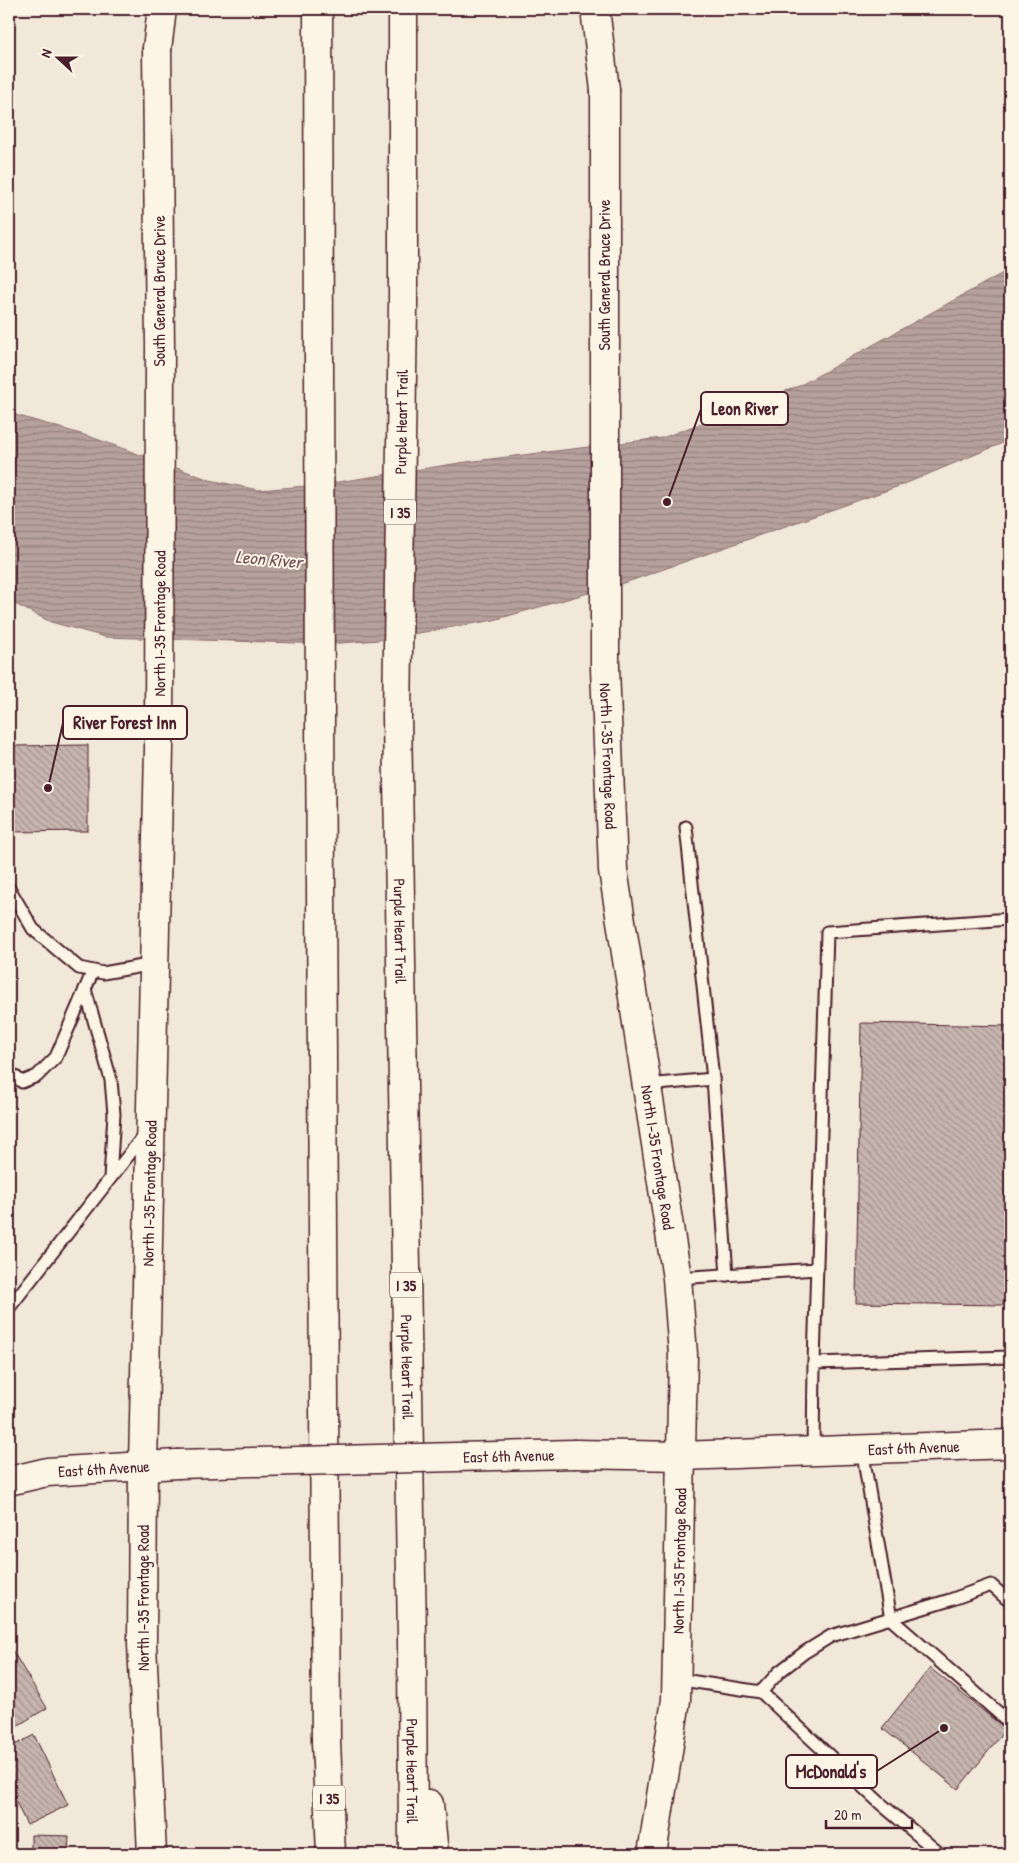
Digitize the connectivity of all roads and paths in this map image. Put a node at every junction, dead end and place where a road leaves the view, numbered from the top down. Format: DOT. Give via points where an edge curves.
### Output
graph roads {
  1 [pos="162,9"];
  2 [pos="318,9"];
  3 [pos="403,9"];
  4 [pos="595,9"];
  5 [pos="603,460"];
  6 [pos="159,532"];
  7 [pos="686,827"];
  8 [pos="9,888"];
  9 [pos="1010,919"];
  10 [pos="154,964"];
  11 [pos="93,971"];
  12 [pos="86,989"];
  13 [pos="9,1072"];
  14 [pos="714,1079"];
  15 [pos="647,1085"];
  16 [pos="150,1127"];
  17 [pos="110,1178"];
  18 [pos="817,1270"];
  19 [pos="727,1275"];
  20 [pos="677,1278"];
  21 [pos="9,1308"];
  22 [pos="1010,1357"];
  23 [pos="814,1363"];
  24 [pos="1010,1444"];
  25 [pos="862,1449"];
  26 [pos="813,1451"];
  27 [pos="681,1456"];
  28 [pos="143,1465"];
  29 [pos="9,1481"];
  30 [pos="1010,1602"];
  31 [pos="890,1619"];
  32 [pos="412,1637"];
  33 [pos="676,1679"];
  34 [pos="761,1692"];
  35 [pos="1010,1723"];
  36 [pos="326,1742"];
  37 [pos="152,1854"];
  38 [pos="314,1854"];
  39 [pos="332,1854"];
  40 [pos="413,1854"];
  41 [pos="434,1854"];
  42 [pos="652,1854"];
  43 [pos="940,1854"];
  1 -- 6 [label="main road, South General Bruce Drive" via="157,49"];
  2 -- 36 [label="main road, I 35"];
  3 -- 32 [label="main road, Purple Heart Trail / I 35" via="403,308 397,717"];
  4 -- 5 [label="main road, South General Bruce Drive" via="604,90"];
  5 -- 15 [label="main road, North I-35 Frontage Road" via="605,668 613,870"];
  6 -- 10 [label="main road, North I-35 Frontage Road" via="159,749"];
  7 -- 14 [label="lane"];
  8 -- 11 [label="lane" via="33,929 79,968"];
  9 -- 18 [label="lane" via="827,932"];
  10 -- 11 [label="lane" via="103,973"];
  10 -- 16 [label="main road, North I-35 Frontage Road"];
  11 -- 12 [label="lane"];
  12 -- 13 [label="lane" via="56,1057 37,1076 22,1082"];
  12 -- 17 [label="lane" via="111,1080 114,1114"];
  14 -- 15 [label="lane"];
  14 -- 19 [label="lane"];
  15 -- 20 [label="main road, North I-35 Frontage Road"];
  16 -- 17 [label="lane"];
  16 -- 28 [label="main road, North I-35 Frontage Road"];
  17 -- 21 [label="lane"];
  18 -- 19 [label="lane"];
  18 -- 23 [label="lane"];
  19 -- 20 [label="lane"];
  20 -- 27 [label="main road, North I-35 Frontage Road" via="683,1354"];
  22 -- 23 [label="lane"];
  23 -- 26 [label="lane"];
  24 -- 25 [label="main road, East 6th Avenue"];
  25 -- 26 [label="main road, East 6th Avenue"];
  25 -- 31 [label="lane"];
  26 -- 27 [label="main road, East 6th Avenue"];
  27 -- 28 [label="main road, East 6th Avenue, bridge" via="575,1454"];
  27 -- 33 [label="main road, North I-35 Frontage Road"];
  28 -- 29 [label="main road, East 6th Avenue" via="47,1472"];
  28 -- 37 [label="main road, North I-35 Frontage Road" via="142,1644"];
  30 -- 31 [label="lane" via="991,1585"];
  31 -- 34 [label="lane" via="831,1636 779,1672"];
  31 -- 35 [label="lane"];
  32 -- 40 [label="main road, Purple Heart Trail / I 35"];
  32 -- 41 [label="main road"];
  33 -- 34 [label="lane"];
  33 -- 42 [label="main road, North I-35 Frontage Road" via="676,1700"];
  34 -- 43 [label="lane"];
  36 -- 38 [label="main road"];
  36 -- 39 [label="main road, I 35"];
}
